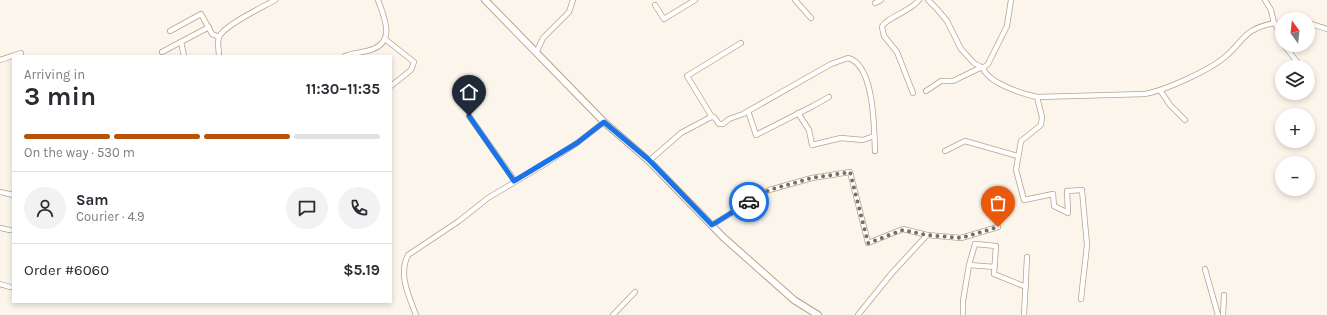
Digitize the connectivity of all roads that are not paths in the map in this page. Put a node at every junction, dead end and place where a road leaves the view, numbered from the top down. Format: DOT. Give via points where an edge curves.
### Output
graph roads {
  1 [pos="275,0"];
  2 [pos="378,0"];
  3 [pos="485,0"];
  4 [pos="573,0"];
  5 [pos="695,0"];
  6 [pos="795,0"];
  7 [pos="881,0"];
  8 [pos="919,0"];
  9 [pos="928,0"];
  10 [pos="1011,0"];
  11 [pos="1265,0"];
  12 [pos="875,4"];
  13 [pos="655,5"];
  14 [pos="811,18"];
  15 [pos="1274,23"];
  16 [pos="1315,25"];
  17 [pos="209,27"];
  18 [pos="1327,29"];
  19 [pos="170,31"];
  20 [pos="219,37"];
  21 [pos="385,39"];
  22 [pos="181,42"];
  23 [pos="742,44"];
  24 [pos="537,51"];
  25 [pos="162,52"];
  26 [pos="1290,52"];
  27 [pos="21,53"];
  28 [pos="15,55"];
  29 [pos="184,55"];
  30 [pos="219,55"];
  31 [pos="349,55"];
  32 [pos="12,56"];
  33 [pos="0,60"];
  34 [pos="1296,60"];
  35 [pos="982,68"];
  36 [pos="392,85"];
  37 [pos="926,90"];
  38 [pos="1160,90"];
  39 [pos="913,93"];
  40 [pos="828,97"];
  41 [pos="1037,98"];
  42 [pos="748,112"];
  43 [pos="798,113"];
  44 [pos="469,116"];
  45 [pos="712,116"];
  46 [pos="1185,120"];
  47 [pos="604,122"];
  48 [pos="874,136"];
  49 [pos="875,151"];
  50 [pos="945,151"];
  51 [pos="1018,156"];
  52 [pos="649,160"];
  53 [pos="514,181"];
  54 [pos="0,192"];
  55 [pos="12,195"];
  56 [pos="712,225"];
  57 [pos="998,227"];
  58 [pos="0,228"];
  59 [pos="10,230"];
  60 [pos="927,235"];
  61 [pos="1027,257"];
  62 [pos="969,265"];
  63 [pos="995,266"];
  64 [pos="1206,269"];
  65 [pos="0,284"];
  66 [pos="10,287"];
  67 [pos="1026,287"];
  68 [pos="635,292"];
  69 [pos="1224,295"];
  70 [pos="1081,299"];
  71 [pos="416,315"];
  72 [pos="613,315"];
  73 [pos="818,315"];
  74 [pos="858,315"];
  75 [pos="964,315"];
  76 [pos="1024,315"];
  77 [pos="1218,315"];
  78 [pos="1224,315"];
  1 -- 20 [label="street" via="234,23"];
  2 -- 21 [label="street" via="386,27"];
  3 -- 24 [label="street"];
  4 -- 24 [label="street" via="569,12 543,38"];
  5 -- 13 [label="street" via="664,19"];
  6 -- 14 [label="street"];
  7 -- 12 [label="street"];
  8 -- 39 [label="street" via="907,12 885,23 882,28 884,36 897,52"];
  9 -- 35 [label="street" via="947,22 961,49"];
  10 -- 35 [label="street" via="1007,26 988,64"];
  11 -- 15 [label="street"];
  15 -- 38 [label="street" via="1250,31 1225,58 1210,67"];
  16 -- 18 [label="street"];
  17 -- 19 [label="street" via="201,14"];
  17 -- 20 [label="street" via="212,34"];
  17 -- 22 [label="street"];
  20 -- 30 [label="street"];
  21 -- 31 [label="street" via="375,49"];
  21 -- 36 [label="street" via="414,62 411,70"];
  22 -- 25 [label="street"];
  22 -- 29 [label="street"];
  23 -- 45 [label="street" via="687,76"];
  24 -- 47 [label="street"];
  26 -- 34 [label="street"];
  27 -- 28 [label="street"];
  32 -- 33 [label="street"];
  35 -- 37 [label="street" via="952,81 942,81"];
  35 -- 41 [label="street" via="986,75 1010,89"];
  38 -- 41 [label="street" via="1145,94"];
  38 -- 46 [label="street"];
  40 -- 43 [label="street"];
  41 -- 51 [label="street" via="1042,126 1021,141"];
  42 -- 43 [label="street" via="756,135"];
  42 -- 45 [label="street" via="722,124"];
  42 -- 48 [label="street" via="831,64 850,58 866,78 871,94"];
  43 -- 48 [label="street" via="809,130 812,145 841,138 863,140"];
  44 -- 53 [label="street"];
  45 -- 52 [label="street" via="681,133"];
  47 -- 52 [label="street"];
  47 -- 53 [label="street" via="577,143"];
  48 -- 49 [label="street"];
  50 -- 51 [label="street" via="965,141"];
  51 -- 70 [label="street" via="1016,170 1024,200 1053,194 1054,206 1068,213 1067,191 1082,190 1087,244"];
  52 -- 56 [label="street"];
  53 -- 71 [label="street" via="408,255 404,262 403,274"];
  54 -- 55 [label="street"];
  56 -- 60 [label="street" via="769,190 812,178 850,172 868,243 903,230"];
  56 -- 73 [label="street" via="794,300"];
  57 -- 60 [label="street" via="961,238"];
  58 -- 59 [label="street"];
  60 -- 74 [label="street"];
  61 -- 67 [label="street"];
  62 -- 63 [label="street"];
  62 -- 63 [label="street" via="975,244 996,246"];
  62 -- 75 [label="street" via="963,301"];
  63 -- 67 [label="street" via="994,274"];
  64 -- 77 [label="street"];
  65 -- 66 [label="street"];
  67 -- 76 [label="street"];
  68 -- 72 [label="street"];
  69 -- 78 [label="street"];
}
